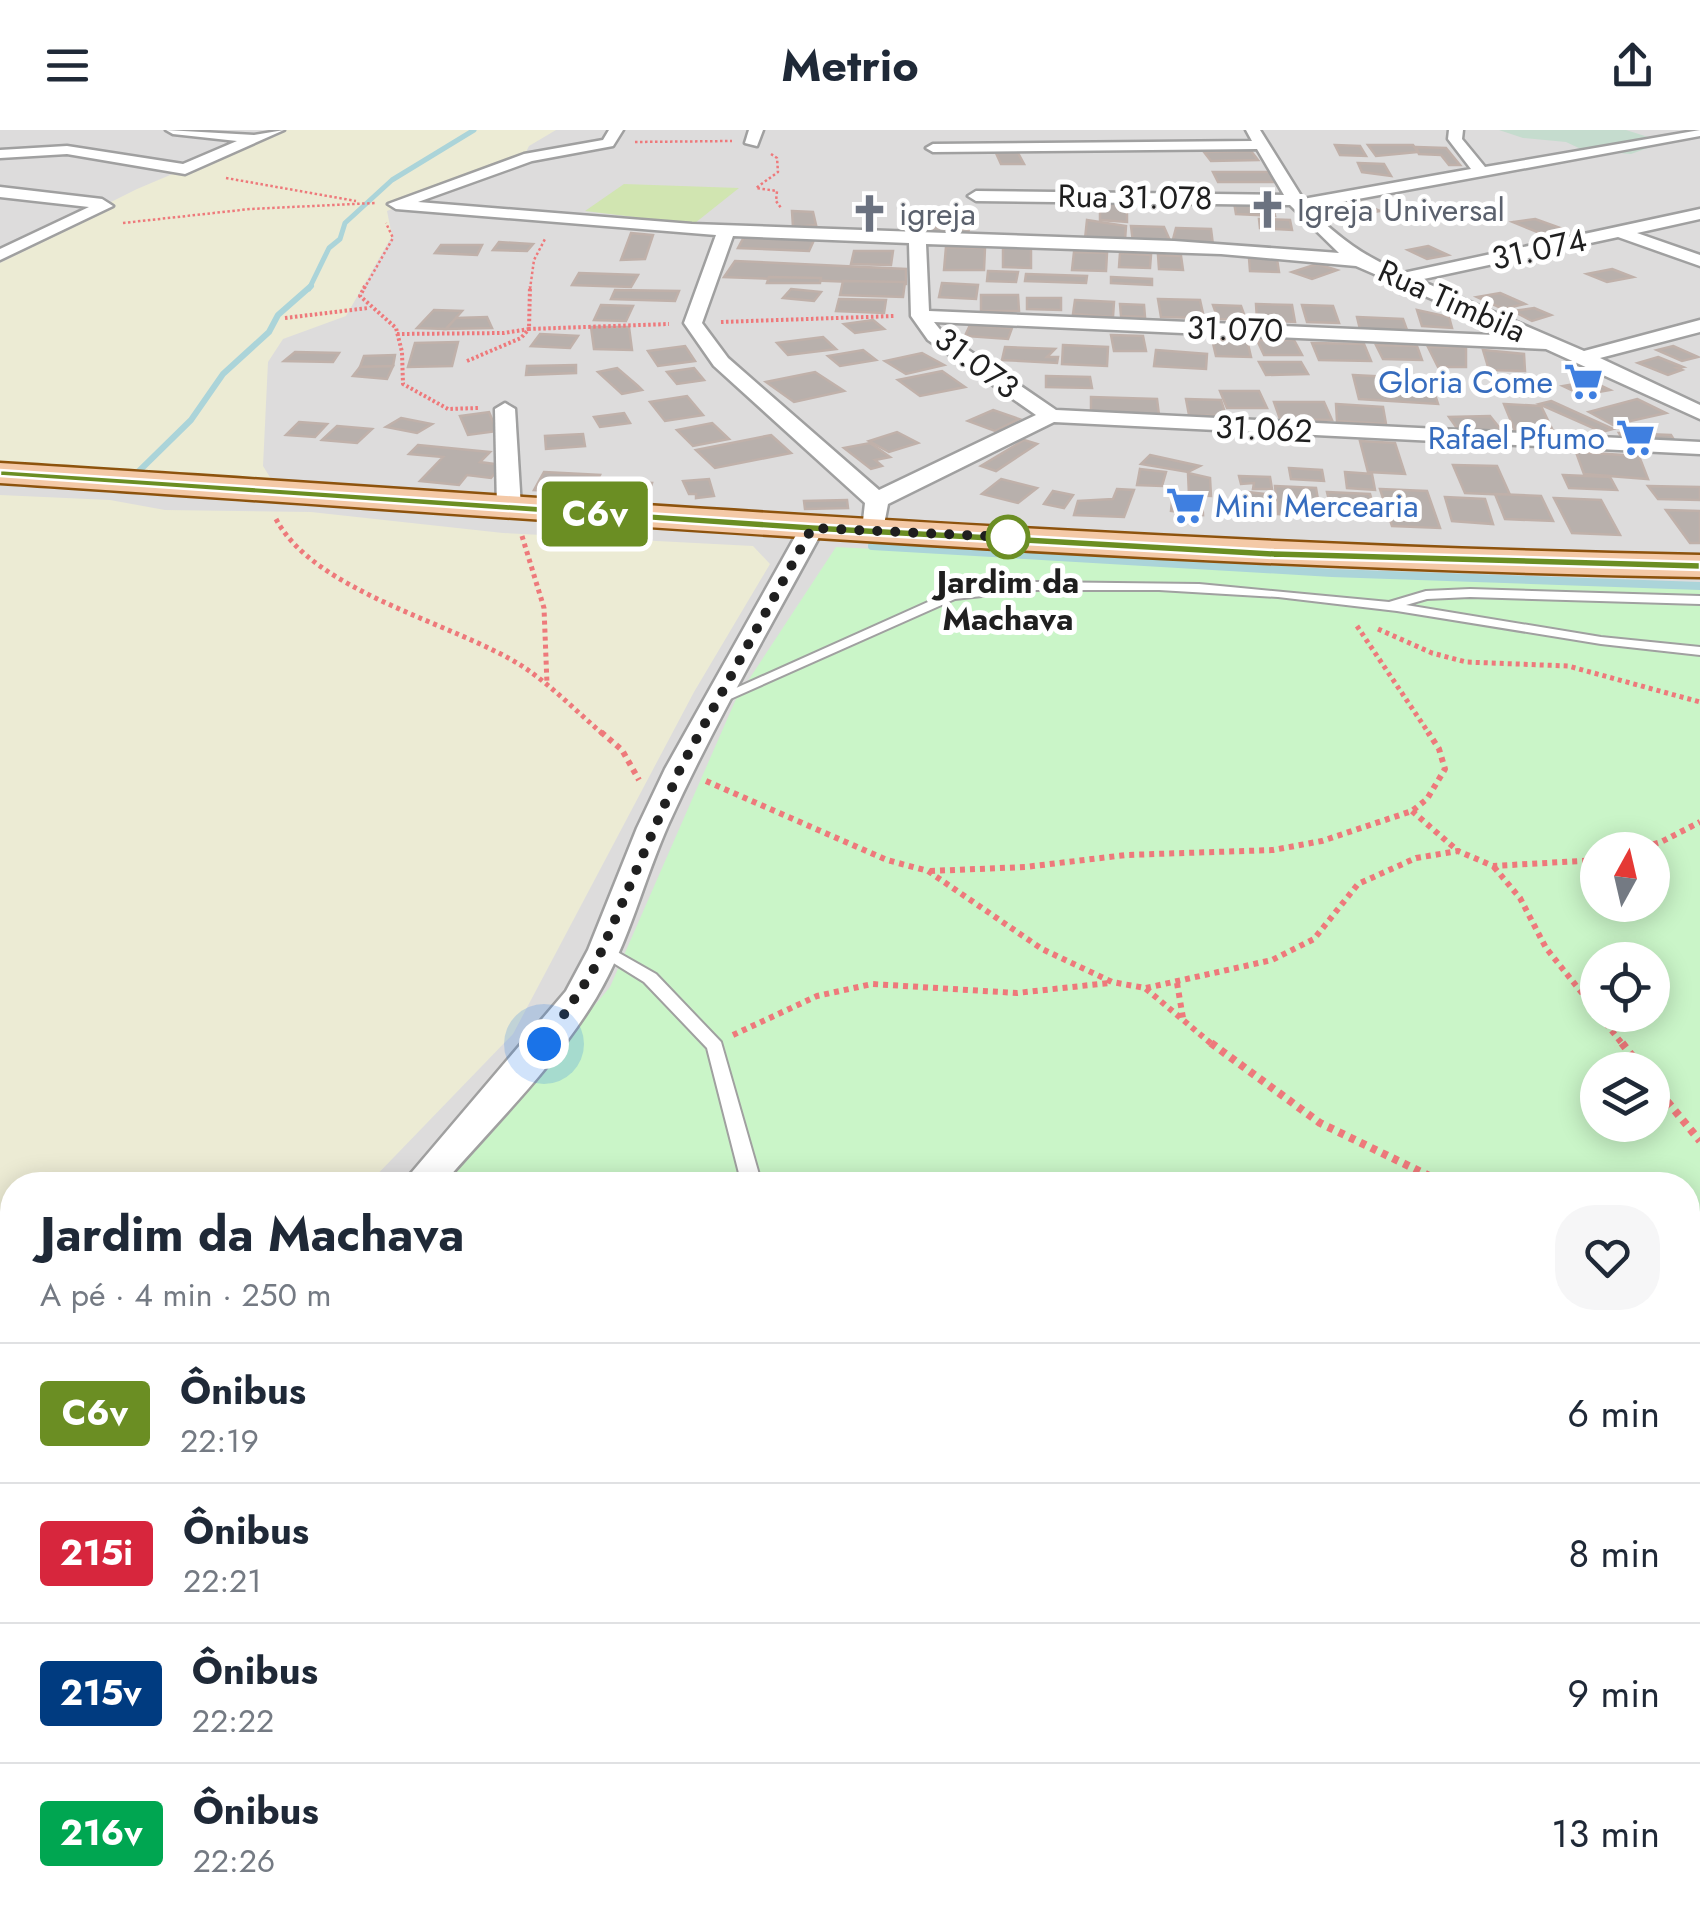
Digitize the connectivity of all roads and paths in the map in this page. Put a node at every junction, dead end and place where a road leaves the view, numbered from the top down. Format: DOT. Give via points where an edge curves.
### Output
graph roads {
  1 [pos="173,130"];
  2 [pos="277,130"];
  3 [pos="1456,130"];
  4 [pos="1700,132"];
  5 [pos="920,135"];
  6 [pos="612,136"];
  7 [pos="89,137"];
  8 [pos="754,137"];
  9 [pos="1258,137"];
  10 [pos="255,139"];
  11 [pos="67,150"];
  12 [pos="0,154"];
  13 [pos="119,158"];
  14 [pos="186,169"];
  15 [pos="1481,172"];
  16 [pos="86,173"];
  17 [pos="68,180"];
  18 [pos="0,192"];
  19 [pos="35,195"];
  20 [pos="1297,202"];
  21 [pos="369,203"];
  22 [pos="396,204"];
  23 [pos="977,212"];
  24 [pos="1700,214"];
  25 [pos="558,222"];
  26 [pos="72,223"];
  27 [pos="1620,231"];
  28 [pos="726,232"];
  29 [pos="783,233"];
  30 [pos="1328,236"];
  31 [pos="917,238"];
  32 [pos="1252,249"];
  33 [pos="3,252"];
  34 [pos="1360,261"];
  35 [pos="1700,261"];
  36 [pos="1400,279"];
  37 [pos="369,308"];
  38 [pos="920,316"];
  39 [pos="285,318"];
  40 [pos="1700,326"];
  41 [pos="396,334"];
  42 [pos="521,338"];
  43 [pos="1549,343"];
  44 [pos="1582,357"];
  45 [pos="468,361"];
  46 [pos="505,409"];
  47 [pos="1700,413"];
  48 [pos="1051,416"];
  49 [pos="1700,448"];
  50 [pos="0,474"];
  51 [pos="262,492"];
  52 [pos="509,508"];
  53 [pos="876,515"];
  54 [pos="812,528"];
  55 [pos="1700,566"];
  56 [pos="1700,600"];
  57 [pos="1388,606"];
  58 [pos="1700,651"];
  59 [pos="547,686"];
  60 [pos="723,698"];
  61 [pos="1700,702"];
  62 [pos="680,769"];
  63 [pos="1412,811"];
  64 [pos="1700,822"];
  65 [pos="652,828"];
  66 [pos="1670,837"];
  67 [pos="1458,852"];
  68 [pos="1580,861"];
  69 [pos="1493,866"];
  70 [pos="928,871"];
  71 [pos="604,950"];
  72 [pos="1112,982"];
  73 [pos="1177,983"];
  74 [pos="1144,988"];
  75 [pos="1580,991"];
  76 [pos="1184,1019"];
  77 [pos="1612,1032"];
  78 [pos="715,1046"];
  79 [pos="1628,1052"];
  80 [pos="1670,1105"];
  81 [pos="1700,1141"];
  82 [pos="431,1172"];
  83 [pos="749,1172"];
  84 [pos="1422,1172"];
  1 -- 10 [label="street"];
  2 -- 10 [label="street"];
  3 -- 15 [label="street" via="1455,139"];
  4 -- 15 [label="street, Rua 31.078"];
  5 -- 9 [label="street" via="937,154"];
  6 -- 8 [label="path"];
  6 -- 22 [label="street"];
  7 -- 11 [label="street"];
  8 -- 29 [label="path" via="777,158 778,172 756,188 778,190"];
  9 -- 20 [label="street, Rua Timbila"];
  10 -- 14 [label="street"];
  11 -- 12 [label="street"];
  11 -- 13 [label="street"];
  13 -- 14 [label="street"];
  13 -- 16 [label="street"];
  14 -- 21 [label="path"];
  15 -- 20 [label="street, Rua 31.078"];
  17 -- 19 [label="street"];
  18 -- 19 [label="street"];
  19 -- 26 [label="street" via="105,206"];
  20 -- 23 [label="street, Rua 31.078"];
  20 -- 30 [label="street, Rua Timbila"];
  21 -- 22 [label="path"];
  21 -- 26 [label="path"];
  22 -- 25 [label="street"];
  22 -- 37 [label="path" via="384,211 393,238 360,293"];
  23 -- 31 [label="street"];
  23 -- 32 [label="street"];
  24 -- 27 [label="street, 31.074"];
  25 -- 28 [label="street"];
  25 -- 41 [label="path" via="536,252 529,329"];
  26 -- 33 [label="street"];
  27 -- 35 [label="street, 31.074"];
  27 -- 36 [label="street, 31.074"];
  28 -- 29 [label="street"];
  28 -- 53 [label="street" via="693,323 721,362"];
  29 -- 31 [label="street"];
  30 -- 32 [label="street"];
  30 -- 34 [label="street, Rua Timbila"];
  31 -- 38 [label="street, 31.073"];
  32 -- 34 [label="street"];
  34 -- 36 [label="street, Rua Timbila"];
  36 -- 43 [label="street, Rua Timbila"];
  37 -- 39 [label="path"];
  37 -- 41 [label="path" via="394,324"];
  38 -- 43 [label="street, 31.070"];
  38 -- 48 [label="street, 31.073" via="935,336"];
  40 -- 44 [label="street"];
  41 -- 46 [label="path" via="405,387 448,408"];
  42 -- 45 [label="path"];
  43 -- 44 [label="street, Rua Timbila"];
  44 -- 47 [label="street, Rua Timbila"];
  46 -- 52 [label="street"];
  48 -- 49 [label="street, 31.062"];
  48 -- 53 [label="street, 31.062" via="909,482"];
  50 -- 51 [label="main road"];
  51 -- 52 [label="main road"];
  51 -- 59 [label="path" via="288,542 358,588 522,666"];
  52 -- 54 [label="main road"];
  52 -- 59 [label="path" via="536,567 550,660"];
  53 -- 54 [label="main road"];
  53 -- 55 [label="main road" via="1274,554"];
  54 -- 60 [label="street"];
  56 -- 57 [label="lane" via="1470,593"];
  57 -- 58 [label="lane"];
  57 -- 60 [label="lane" via="1221,586 982,589 952,596"];
  59 -- 65 [label="path" via="622,750 642,788"];
  60 -- 62 [label="street"];
  61 -- 63 [label="path" via="1568,666 1466,662 1393,637 1349,613 1439,748 1446,769"];
  62 -- 65 [label="street"];
  62 -- 70 [label="path" via="823,834"];
  63 -- 67 [label="path"];
  63 -- 70 [label="path" via="1273,850"];
  64 -- 66 [label="path"];
  65 -- 71 [label="street"];
  67 -- 69 [label="path"];
  67 -- 73 [label="path" via="1416,858 1358,884 1314,938 1272,960"];
  68 -- 69 [label="path"];
  69 -- 75 [label="path"];
  70 -- 72 [label="path" via="1042,949"];
  71 -- 78 [label="lane" via="650,978"];
  71 -- 82 [label="street" via="544,1044"];
  72 -- 74 [label="path"];
  72 -- 78 [label="path" via="1017,993 872,984 817,996"];
  73 -- 74 [label="path"];
  73 -- 76 [label="path"];
  74 -- 76 [label="path"];
  76 -- 84 [label="path" via="1320,1122"];
  77 -- 79 [label="path"];
  78 -- 83 [label="lane"];
  80 -- 81 [label="path"];
}
